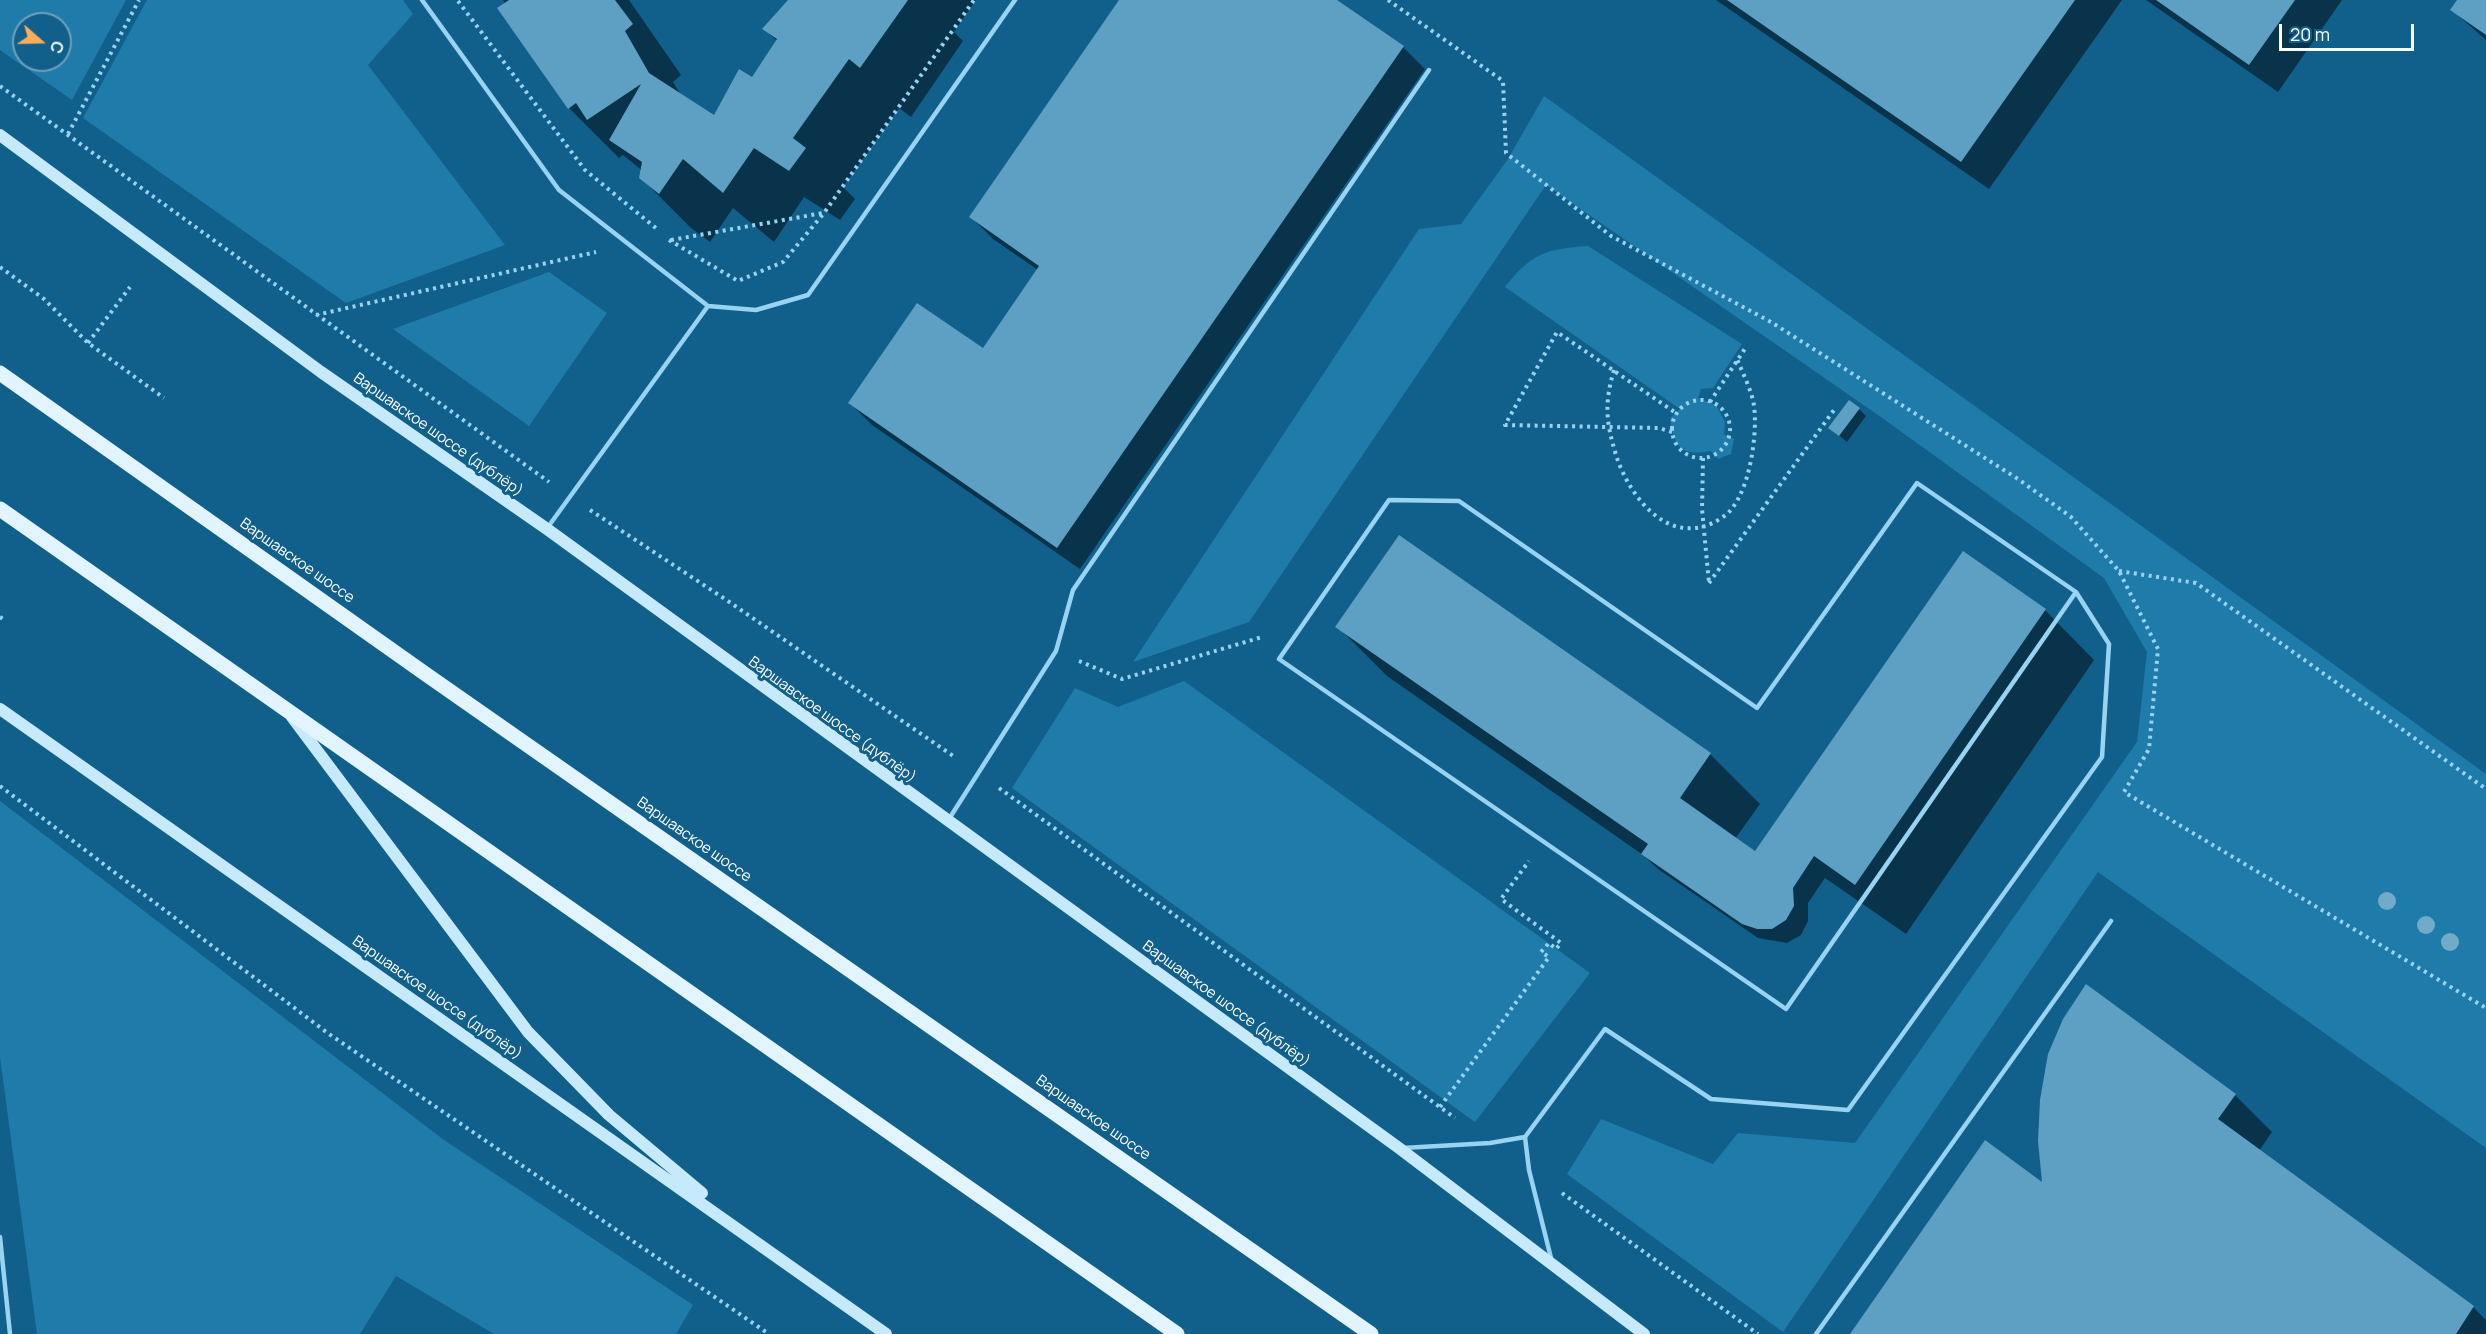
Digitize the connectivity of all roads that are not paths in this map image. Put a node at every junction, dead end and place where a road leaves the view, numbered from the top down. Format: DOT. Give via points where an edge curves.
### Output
graph roads {
  1 [pos="422,0"];
  2 [pos="1015,0"];
  3 [pos="1429,70"];
  4 [pos="0,135"];
  5 [pos="708,306"];
  6 [pos="0,373"];
  7 [pos="0,509"];
  8 [pos="547,529"];
  9 [pos="2076,592"];
  10 [pos="0,709"];
  11 [pos="288,712"];
  12 [pos="948,822"];
  13 [pos="2111,921"];
  14 [pos="1525,1137"];
  15 [pos="1399,1148"];
  16 [pos="0,1237"];
  17 [pos="764,1246"];
  18 [pos="1552,1263"];
  19 [pos="10,1334"];
  20 [pos="886,1334"];
  21 [pos="1178,1334"];
  22 [pos="1371,1334"];
  23 [pos="1644,1334"];
  24 [pos="1816,1334"];
  1 -- 5 [label="lane" via="559,190"];
  2 -- 5 [label="lane" via="808,295 756,310"];
  3 -- 12 [label="lane" via="1073,590 1056,651"];
  4 -- 8 [label="main road, Варшавское шоссе (дублёр)" via="321,372"];
  5 -- 8 [label="lane"];
  6 -- 22 [label="main road, Варшавское шоссе"];
  7 -- 11 [label="main road"];
  8 -- 12 [label="main road, Варшавское шоссе (дублёр)"];
  9 -- 9 [label="lane" via="1786,1009 1279,659 1389,500 1459,501 1757,708 1917,483"];
  9 -- 14 [label="lane" via="2109,644 2102,757 1848,1110 1711,1099 1605,1029"];
  10 -- 17 [label="main road, Варшавское шоссе (дублёр)"];
  11 -- 17 [label="main road" via="528,1032 609,1115"];
  11 -- 21 [label="main road"];
  12 -- 15 [label="main road, Варшавское шоссе (дублёр)"];
  13 -- 24 [label="lane"];
  14 -- 15 [label="lane"];
  14 -- 18 [label="lane" via="1529,1170"];
  15 -- 18 [label="main road, Варшавское шоссе (дублёр)"];
  16 -- 19 [label="lane"];
  17 -- 20 [label="main road, Варшавское шоссе (дублёр)"];
  18 -- 23 [label="main road, Варшавское шоссе (дублёр)"];
}
